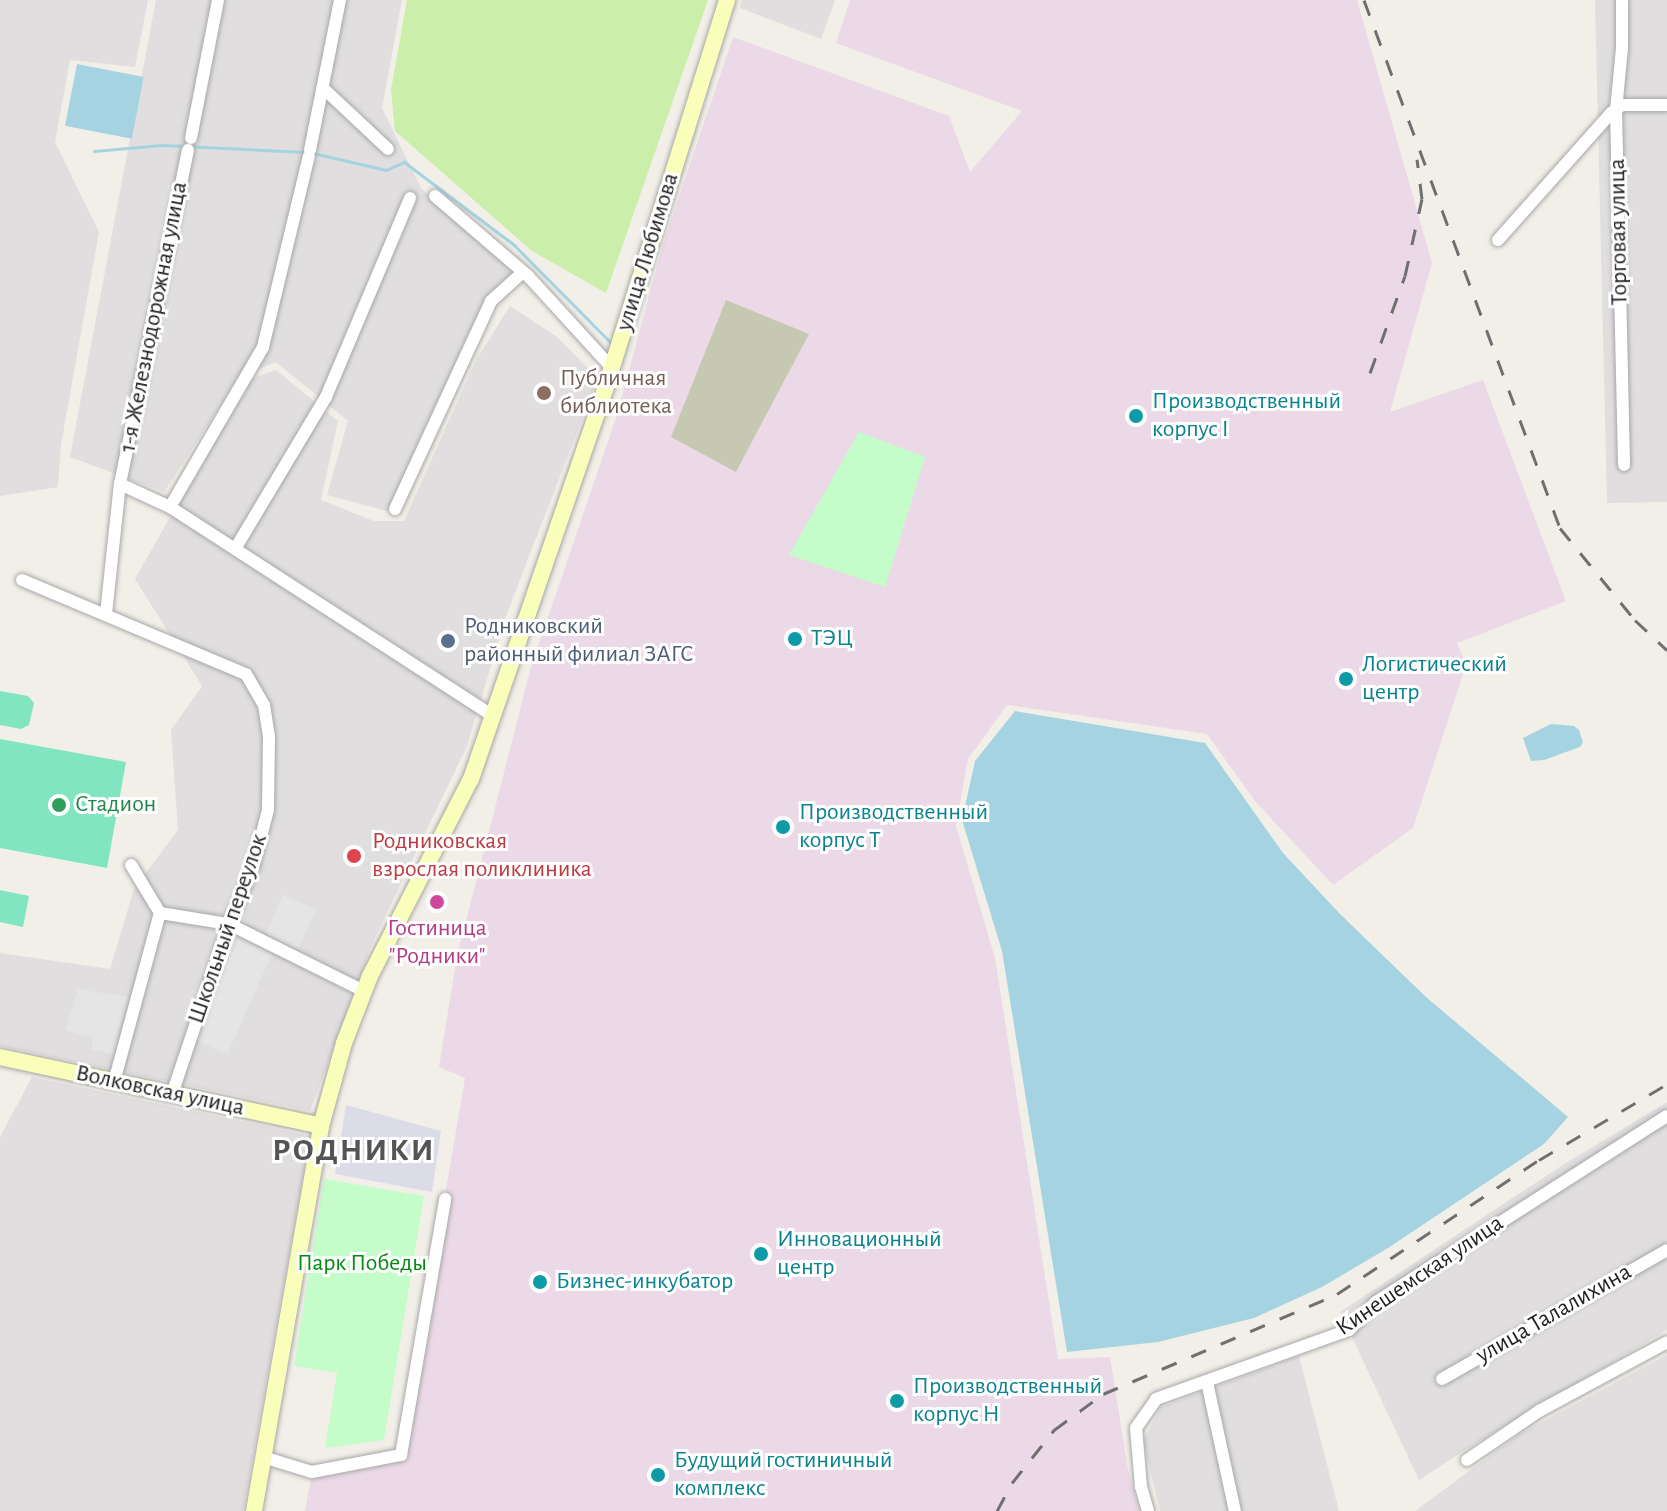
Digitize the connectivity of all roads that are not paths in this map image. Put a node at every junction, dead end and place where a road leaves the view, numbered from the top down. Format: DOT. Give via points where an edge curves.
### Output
graph roads {
  1 [pos="218,0"];
  2 [pos="340,0"];
  3 [pos="727,0"];
  4 [pos="1622,0"];
  5 [pos="323,88"];
  6 [pos="1667,105"];
  7 [pos="1616,110"];
  8 [pos="388,149"];
  9 [pos="435,196"];
  10 [pos="410,198"];
  11 [pos="1498,240"];
  12 [pos="523,272"];
  13 [pos="615,355"];
  14 [pos="1624,465"];
  15 [pos="120,484"];
  16 [pos="170,507"];
  17 [pos="395,509"];
  18 [pos="235,549"];
  19 [pos="22,580"];
  20 [pos="106,614"];
  21 [pos="493,716"];
  22 [pos="131,865"];
  23 [pos="160,913"];
  24 [pos="229,924"];
  25 [pos="364,991"];
  26 [pos="0,1057"];
  27 [pos="114,1082"];
  28 [pos="172,1094"];
  29 [pos="1667,1116"];
  30 [pos="321,1126"];
  31 [pos="445,1199"];
  32 [pos="1667,1250"];
  33 [pos="1667,1342"];
  34 [pos="1442,1379"];
  35 [pos="1207,1382"];
  36 [pos="263,1457"];
  37 [pos="1467,1460"];
  38 [pos="254,1511"];
  39 [pos="1148,1511"];
  40 [pos="1235,1511"];
  1 -- 15 [label="street, 1-я Железнодорожная улица"];
  2 -- 5 [label="street"];
  3 -- 13 [label="main road, улица Любимова"];
  4 -- 7 [label="street, Торговая улица"];
  5 -- 8 [label="street"];
  5 -- 16 [label="street" via="263,347"];
  6 -- 7 [label="street" via="1622,105"];
  7 -- 11 [label="street"];
  7 -- 14 [label="street, Торговая улица"];
  9 -- 12 [label="street"];
  10 -- 18 [label="street" via="326,397"];
  12 -- 13 [label="street"];
  12 -- 17 [label="street" via="491,301"];
  13 -- 21 [label="main road, улица Любимова"];
  15 -- 16 [label="street"];
  15 -- 20 [label="street, 1-я Железнодорожная улица"];
  16 -- 18 [label="street"];
  18 -- 21 [label="street"];
  19 -- 20 [label="street, Школьный переулок"];
  20 -- 24 [label="street, Школьный переулок" via="246,674 264,705 268,810 253,867"];
  21 -- 25 [label="main road, улица Любимова" via="471,779"];
  22 -- 23 [label="street"];
  23 -- 24 [label="street"];
  23 -- 27 [label="street"];
  24 -- 25 [label="street"];
  24 -- 28 [label="street, Школьный переулок"];
  25 -- 30 [label="main road, улица Любимова"];
  26 -- 27 [label="main road, Волковская улица"];
  27 -- 28 [label="main road, Волковская улица"];
  28 -- 30 [label="main road, Волковская улица"];
  29 -- 35 [label="street, Кинешемская улица" via="1376,1302 1349,1330"];
  30 -- 36 [label="main road, улица Любимова"];
  31 -- 36 [label="street" via="401,1455 312,1472"];
  32 -- 34 [label="street, улица Талалихина"];
  33 -- 37 [label="street" via="1539,1411"];
  35 -- 39 [label="street, Кинешемская улица" via="1156,1399 1136,1428"];
  35 -- 40 [label="street"];
  36 -- 38 [label="main road, улица Любимова"];
}
